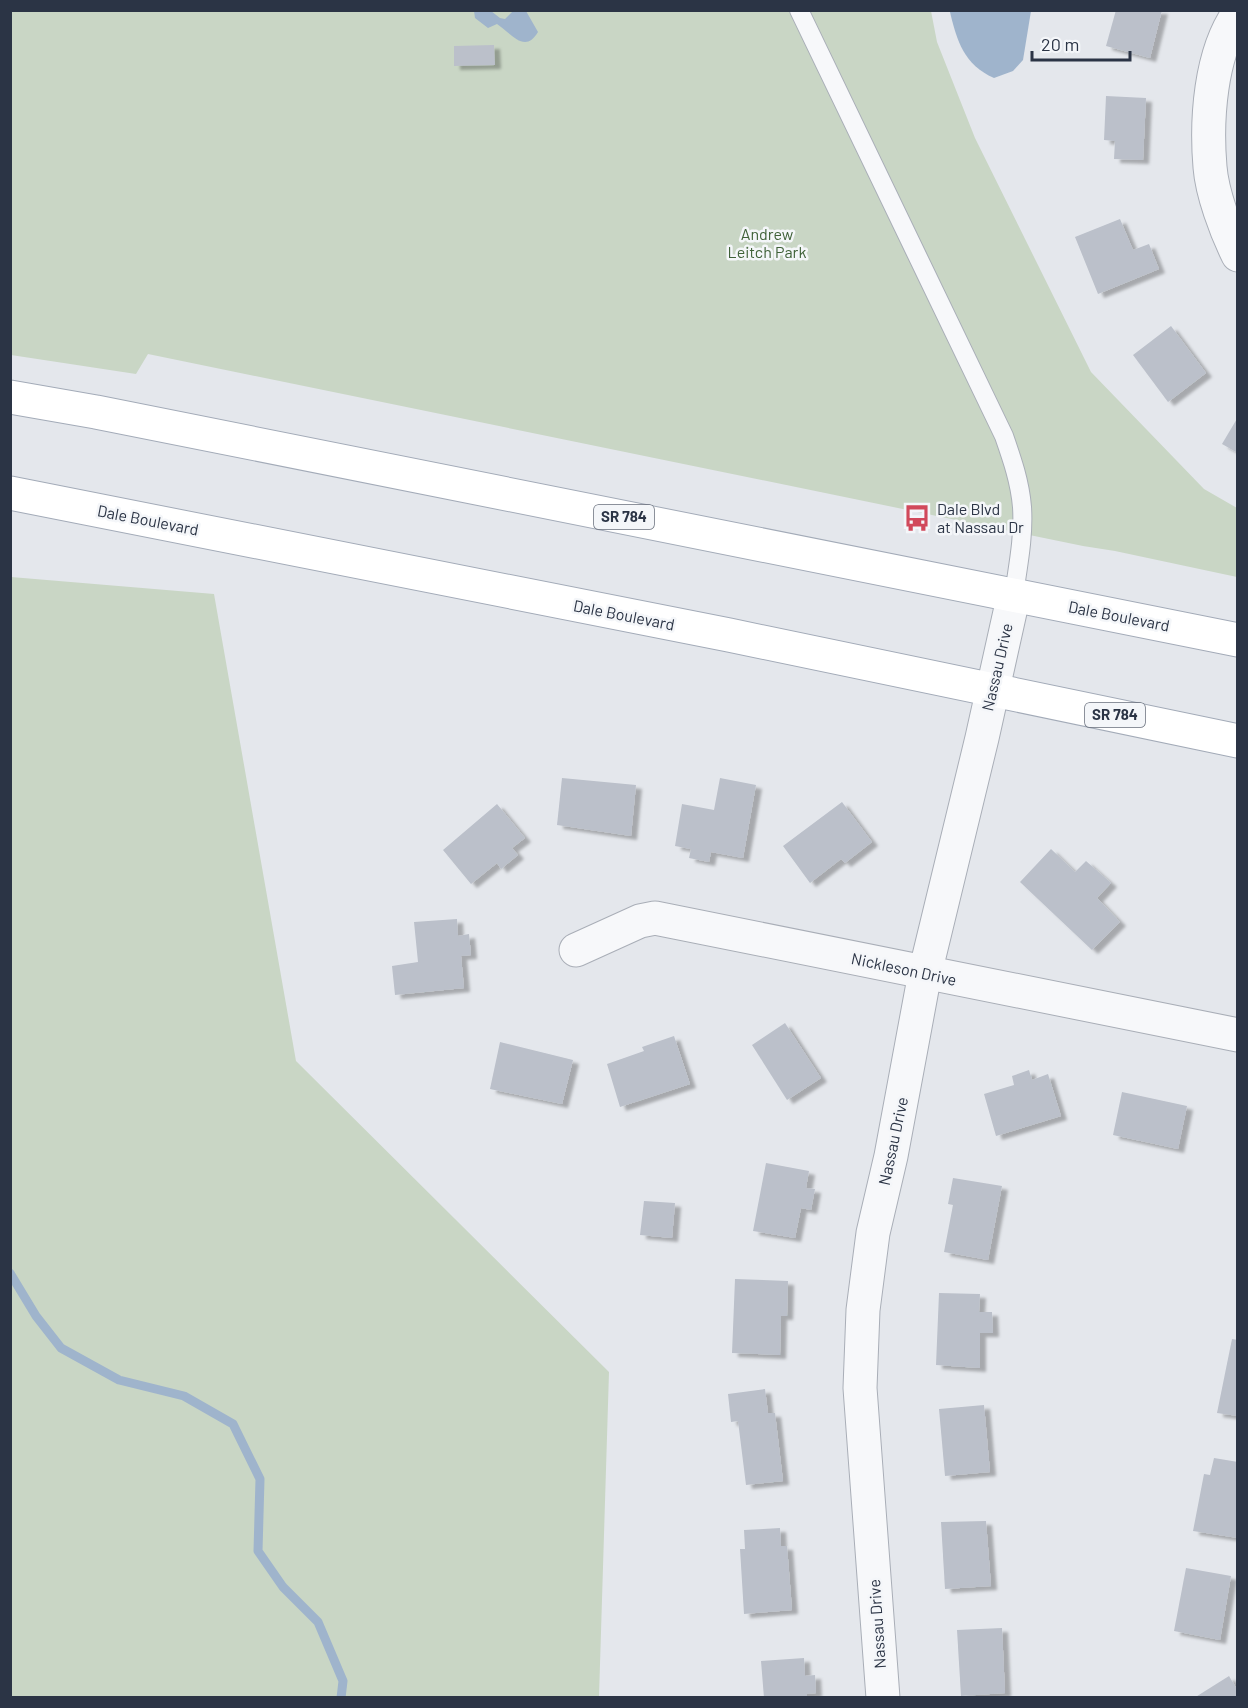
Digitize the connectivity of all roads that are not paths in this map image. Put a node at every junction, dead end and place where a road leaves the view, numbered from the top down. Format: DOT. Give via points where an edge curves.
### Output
graph roads {
  1 [pos="799,10"];
  2 [pos="1232,14"];
  3 [pos="1238,255"];
  4 [pos="10,397"];
  5 [pos="10,493"];
  6 [pos="1014,594"];
  7 [pos="1238,640"];
  8 [pos="992,690"];
  9 [pos="1238,741"];
  10 [pos="576,950"];
  11 [pos="925,973"];
  12 [pos="1238,1035"];
  13 [pos="883,1698"];
  1 -- 6 [label="lane" via="1004,436 1016,469 1022,507"];
  2 -- 3 [label="street" via="1214,75 1210,169 1225,228"];
  4 -- 6 [label="main road, Dale Boulevard / SR 784"];
  5 -- 8 [label="main road, Dale Boulevard / SR 784"];
  6 -- 7 [label="main road, Dale Boulevard / SR 784"];
  6 -- 8 [label="street, Nassau Drive"];
  8 -- 9 [label="main road, Dale Boulevard / SR 784"];
  8 -- 11 [label="street, Nassau Drive"];
  10 -- 11 [label="street, Nickleson Drive" via="655,918"];
  11 -- 12 [label="street, Nickleson Drive"];
  11 -- 13 [label="street, Nassau Drive" via="873,1233 863,1310 860,1388"];
}
